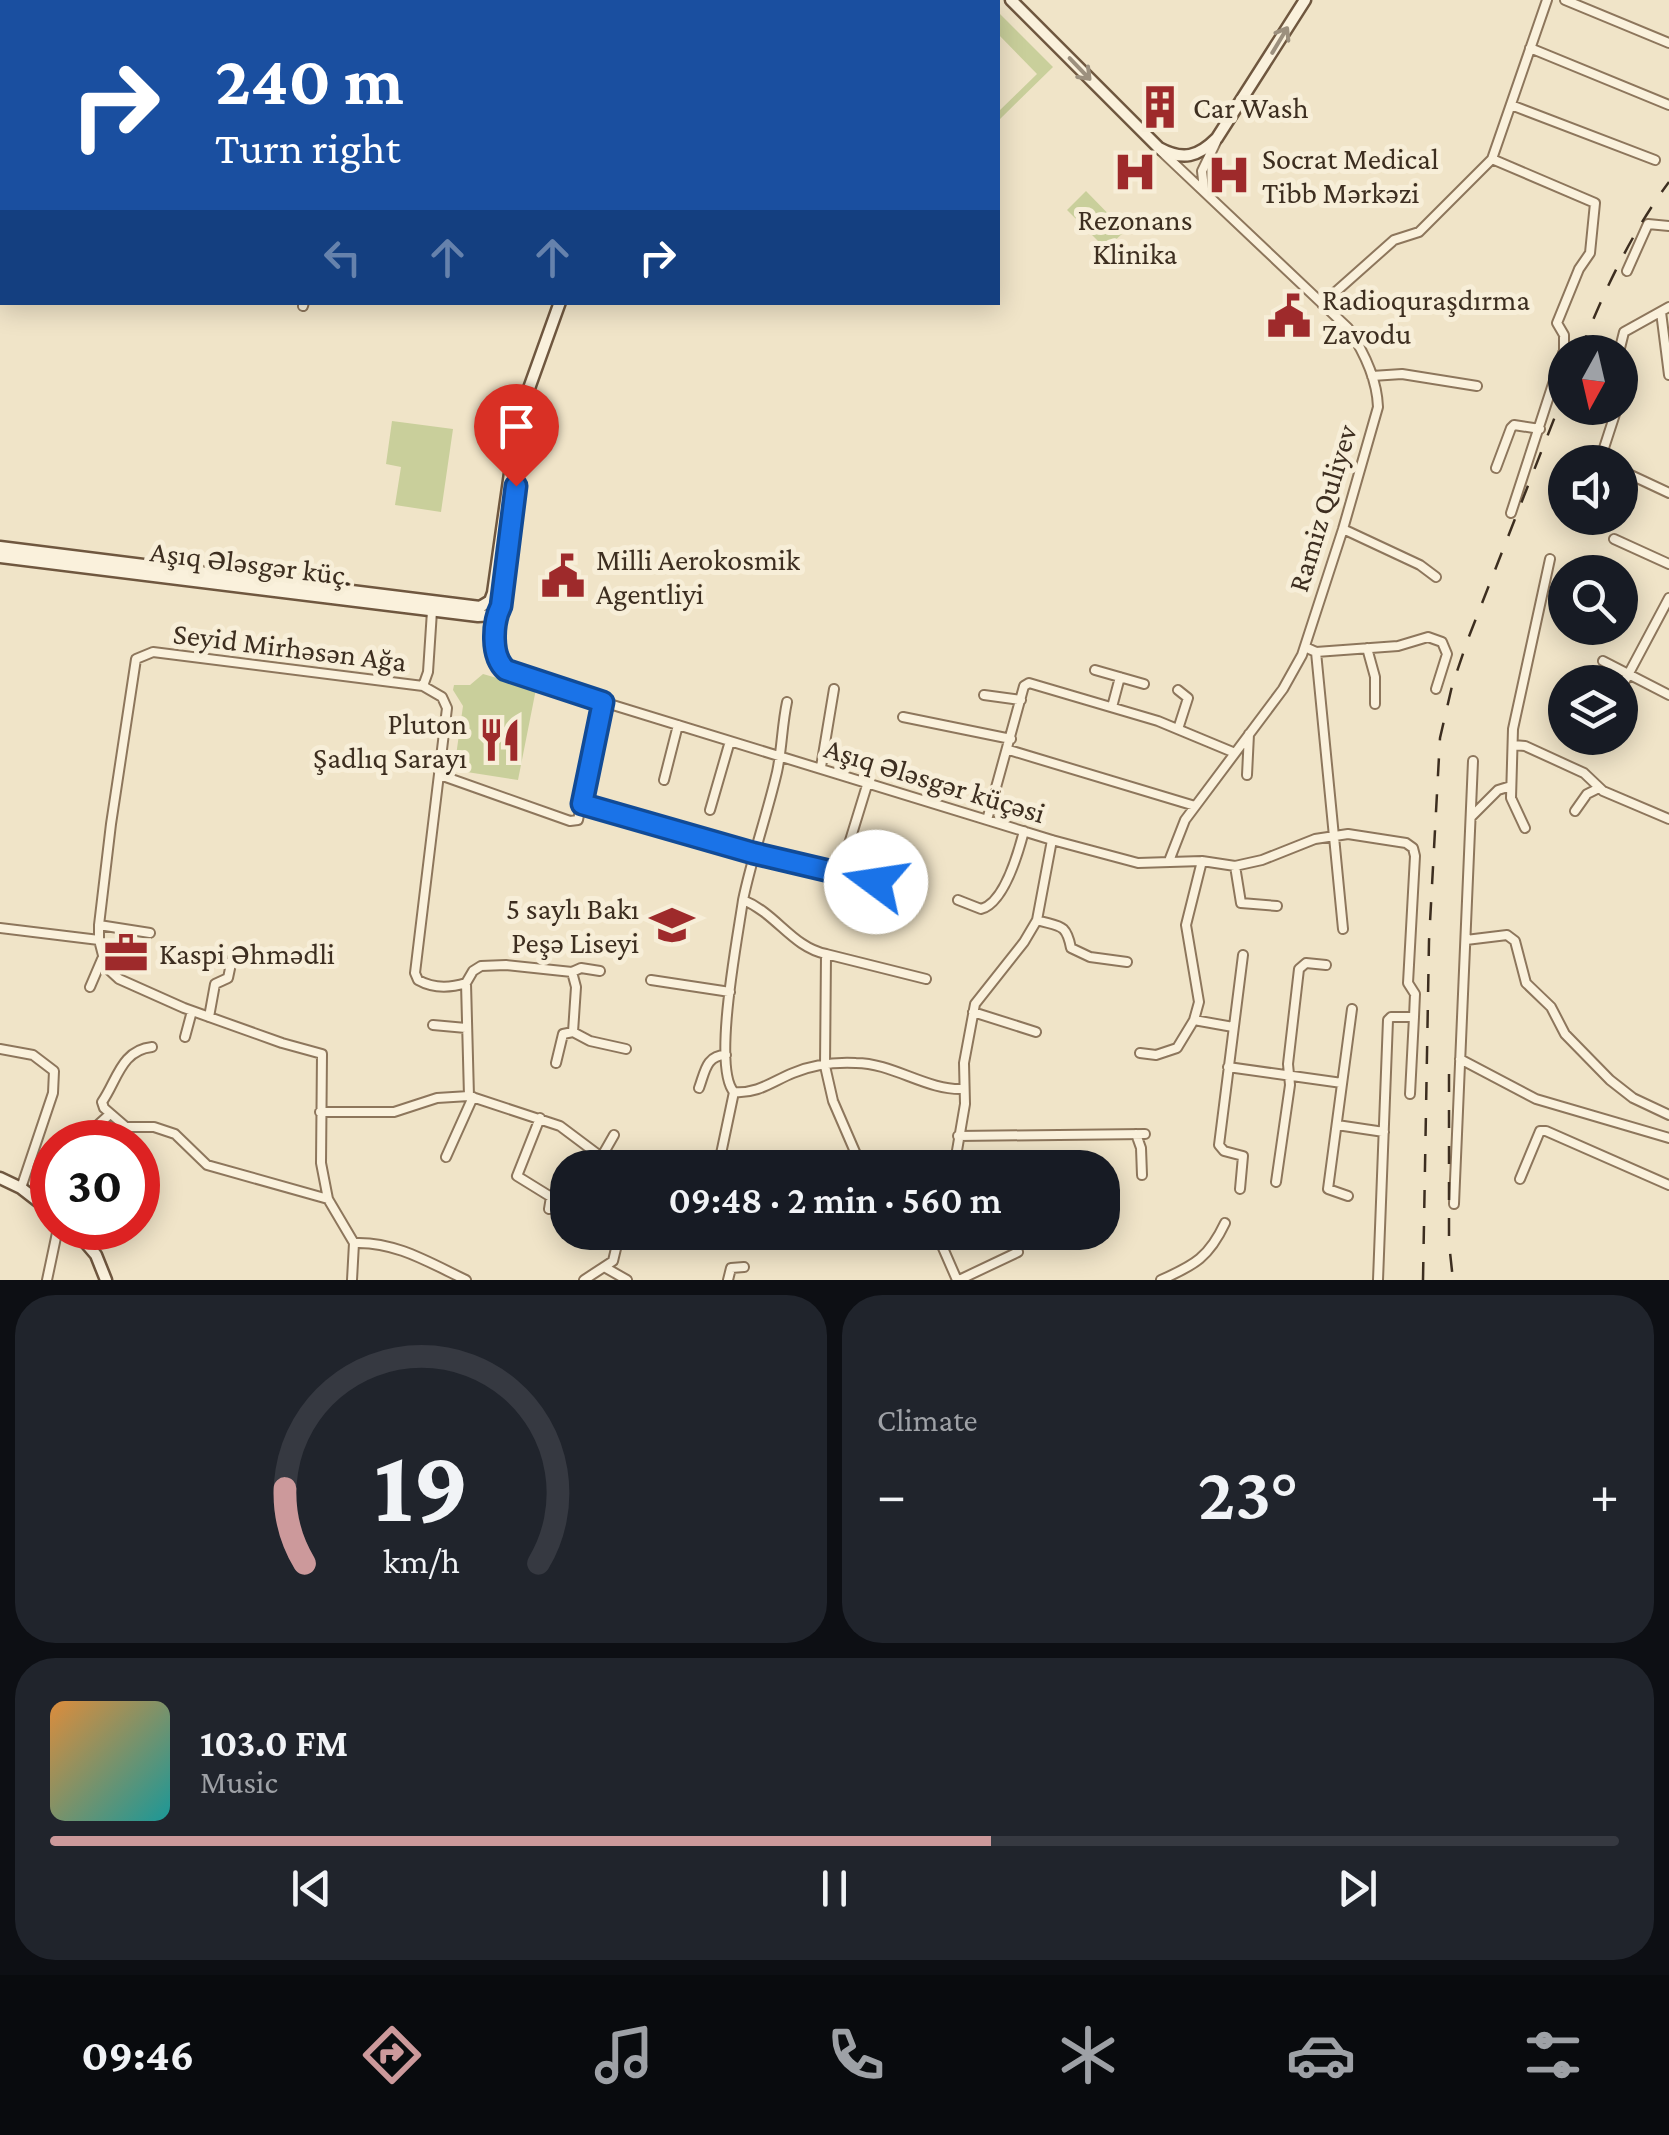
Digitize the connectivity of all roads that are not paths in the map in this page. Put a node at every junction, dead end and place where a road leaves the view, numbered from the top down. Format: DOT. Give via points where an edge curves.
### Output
graph roads {
  1 [pos="1012,0"];
  2 [pos="1305,0"];
  3 [pos="1546,0"];
  4 [pos="1565,0"];
  5 [pos="1669,43"];
  6 [pos="1530,48"];
  7 [pos="1511,105"];
  8 [pos="1669,105"];
  9 [pos="1218,138"];
  10 [pos="1158,148"];
  11 [pos="1492,159"];
  12 [pos="1655,160"];
  13 [pos="1206,193"];
  14 [pos="1669,226"];
  15 [pos="1627,271"];
  16 [pos="1322,304"];
  17 [pos="556,305"];
  18 [pos="1665,310"];
  19 [pos="1623,335"];
  20 [pos="1669,374"];
  21 [pos="1372,376"];
  22 [pos="1477,386"];
  23 [pos="523,402"];
  24 [pos="1540,429"];
  25 [pos="1496,468"];
  26 [pos="1638,478"];
  27 [pos="1669,493"];
  28 [pos="1511,513"];
  29 [pos="1343,530"];
  30 [pos="1614,539"];
  31 [pos="0,548"];
  32 [pos="0,557"];
  33 [pos="1669,564"];
  34 [pos="1548,568"];
  35 [pos="1436,577"];
  36 [pos="1669,598"];
  37 [pos="486,605"];
  38 [pos="433,606"];
  39 [pos="496,615"];
  40 [pos="1305,647"];
  41 [pos="1367,648"];
  42 [pos="1316,652"];
  43 [pos="1603,661"];
  44 [pos="1611,665"];
  45 [pos="1633,665"];
  46 [pos="1095,670"];
  47 [pos="1120,678"];
  48 [pos="1638,679"];
  49 [pos="1144,684"];
  50 [pos="422,686"];
  51 [pos="834,689"];
  52 [pos="1436,689"];
  53 [pos="1178,690"];
  54 [pos="984,695"];
  55 [pos="1669,696"];
  56 [pos="1021,700"];
  57 [pos="603,702"];
  58 [pos="787,702"];
  59 [pos="1375,704"];
  60 [pos="1112,707"];
  61 [pos="903,717"];
  62 [pos="678,725"];
  63 [pos="1178,729"];
  64 [pos="1250,734"];
  65 [pos="1011,739"];
  66 [pos="730,741"];
  67 [pos="1513,746"];
  68 [pos="1008,750"];
  69 [pos="1235,752"];
  70 [pos="779,757"];
  71 [pos="1473,762"];
  72 [pos="821,767"];
  73 [pos="440,775"];
  74 [pos="1247,775"];
  75 [pos="664,780"];
  76 [pos="868,782"];
  77 [pos="1510,786"];
  78 [pos="1598,788"];
  79 [pos="582,804"];
  80 [pos="1195,806"];
  81 [pos="710,810"];
  82 [pos="1576,811"];
  83 [pos="1471,817"];
  84 [pos="1669,819"];
  85 [pos="987,820"];
  86 [pos="1526,828"];
  87 [pos="1024,832"];
  88 [pos="1334,834"];
  89 [pos="1052,840"];
  90 [pos="753,853"];
  91 [pos="1169,861"];
  92 [pos="1202,862"];
  93 [pos="1235,866"];
  94 [pos="840,873"];
  95 [pos="912,891"];
  96 [pos="743,900"];
  97 [pos="958,900"];
  98 [pos="1277,906"];
  99 [pos="1037,920"];
  100 [pos="99,926"];
  101 [pos="0,928"];
  102 [pos="1343,929"];
  103 [pos="150,933"];
  104 [pos="99,940"];
  105 [pos="1466,940"];
  106 [pos="826,954"];
  107 [pos="1243,955"];
  108 [pos="102,959"];
  109 [pos="232,959"];
  110 [pos="1127,962"];
  111 [pos="1326,965"];
  112 [pos="600,971"];
  113 [pos="572,972"];
  114 [pos="926,979"];
  115 [pos="652,980"];
  116 [pos="466,982"];
  117 [pos="90,987"];
  118 [pos="730,992"];
  119 [pos="1352,1010"];
  120 [pos="192,1011"];
  121 [pos="973,1012"];
  122 [pos="1414,1017"];
  123 [pos="209,1018"];
  124 [pos="1194,1020"];
  125 [pos="433,1026"];
  126 [pos="1234,1027"];
  127 [pos="466,1028"];
  128 [pos="572,1032"];
  129 [pos="1036,1032"];
  130 [pos="185,1036"];
  131 [pos="152,1047"];
  132 [pos="0,1049"];
  133 [pos="626,1050"];
  134 [pos="1140,1053"];
  135 [pos="726,1055"];
  136 [pos="1460,1059"];
  137 [pos="556,1063"];
  138 [pos="825,1066"];
  139 [pos="1228,1067"];
  140 [pos="1289,1076"];
  141 [pos="1342,1083"];
  142 [pos="698,1088"];
  143 [pos="964,1089"];
  144 [pos="734,1092"];
  145 [pos="1410,1094"];
  146 [pos="471,1096"];
  147 [pos="320,1112"];
  148 [pos="110,1114"];
  149 [pos="1669,1115"];
  150 [pos="540,1118"];
  151 [pos="103,1120"];
  152 [pos="1337,1125"];
  153 [pos="1384,1132"];
  154 [pos="614,1135"];
  155 [pos="958,1136"];
  156 [pos="1669,1138"];
  157 [pos="594,1150"];
  158 [pos="605,1150"];
  159 [pos="721,1150"];
  160 [pos="854,1150"];
  161 [pos="956,1150"];
  162 [pos="446,1157"];
  163 [pos="1142,1175"];
  164 [pos="0,1178"];
  165 [pos="1520,1179"];
  166 [pos="1276,1182"];
  167 [pos="1669,1186"];
  168 [pos="20,1188"];
  169 [pos="1240,1189"];
  170 [pos="30,1194"];
  171 [pos="1348,1196"];
  172 [pos="328,1199"];
  173 [pos="1454,1204"];
  174 [pos="549,1209"];
  175 [pos="1225,1223"];
  176 [pos="354,1243"];
  177 [pos="53,1250"];
  178 [pos="91,1250"];
  179 [pos="617,1250"];
  180 [pos="944,1250"];
  181 [pos="1018,1252"];
  182 [pos="744,1267"];
  183 [pos="606,1268"];
  184 [pos="46,1280"];
  185 [pos="106,1280"];
  186 [pos="352,1280"];
  187 [pos="466,1280"];
  188 [pos="584,1280"];
  189 [pos="627,1280"];
  190 [pos="728,1280"];
  191 [pos="958,1280"];
  192 [pos="1161,1280"];
  193 [pos="1378,1280"];
  1 -- 10 [label="main road, one-way"];
  9 -- 2 [label="main road, one-way"];
  3 -- 6 [label="street"];
  4 -- 5 [label="street"];
  6 -- 7 [label="street"];
  6 -- 8 [label="street"];
  7 -- 11 [label="street"];
  7 -- 12 [label="street"];
  9 -- 10 [label="main road" via="1193,156"];
  9 -- 13 [label="street" via="1202,171"];
  10 -- 13 [label="street, Ramiz Quliyev"];
  11 -- 16 [label="street" via="1419,232 1394,240"];
  11 -- 24 [label="street" via="1595,202 1590,253 1556,323 1564,350"];
  13 -- 16 [label="street, Ramiz Quliyev"];
  14 -- 15 [label="street" via="1648,224"];
  16 -- 21 [label="street, Ramiz Quliyev" via="1348,328"];
  17 -- 23 [label="main road"];
  18 -- 19 [label="street"];
  18 -- 20 [label="street"];
  21 -- 22 [label="street"];
  21 -- 29 [label="street, Ramiz Quliyev" via="1376,418"];
  23 -- 37 [label="main road"];
  23 -- 39 [label="main road"];
  24 -- 25 [label="street" via="1514,425"];
  24 -- 28 [label="street"];
  26 -- 27 [label="street"];
  29 -- 35 [label="street"];
  29 -- 40 [label="street, Ramiz Quliyev"];
  30 -- 33 [label="street"];
  31 -- 38 [label="main road, Aşıq Ələsgər küç."];
  32 -- 38 [label="main road, Aşıq Ələsgər küç."];
  34 -- 67 [label="street"];
  36 -- 45 [label="street"];
  37 -- 38 [label="main road, Aşıq Ələsgər küç."];
  37 -- 39 [label="street"];
  38 -- 39 [label="main road, Aşıq Ələsgər küç."];
  38 -- 50 [label="street"];
  39 -- 57 [label="street, Aşıq Ələsgər küçəsi" via="501,666"];
  40 -- 42 [label="street"];
  40 -- 64 [label="street, Ramiz Quliyev"];
  41 -- 42 [label="street"];
  41 -- 52 [label="street" via="1428,636 1442,642 1447,654"];
  41 -- 59 [label="street"];
  42 -- 88 [label="street"];
  43 -- 44 [label="street"];
  46 -- 47 [label="street"];
  47 -- 49 [label="street"];
  47 -- 60 [label="street"];
  48 -- 55 [label="street"];
  50 -- 73 [label="street, Seyid Mirhəsən Ağa" via="447,708"];
  50 -- 100 [label="street, Seyid Mirhəsən Ağa" via="141,654 134,664"];
  51 -- 72 [label="street"];
  53 -- 63 [label="street" via="1188,698"];
  54 -- 56 [label="street"];
  56 -- 60 [label="street" via="1029,683"];
  56 -- 65 [label="street"];
  57 -- 62 [label="street, Aşıq Ələsgər küçəsi"];
  57 -- 79 [label="street"];
  58 -- 70 [label="street"];
  60 -- 63 [label="street"];
  61 -- 65 [label="street"];
  62 -- 66 [label="street, Aşıq Ələsgər küçəsi"];
  62 -- 75 [label="street"];
  63 -- 69 [label="street"];
  64 -- 69 [label="street, Ramiz Quliyev"];
  64 -- 74 [label="street"];
  65 -- 68 [label="street"];
  66 -- 70 [label="street, Aşıq Ələsgər küçəsi"];
  66 -- 81 [label="street"];
  67 -- 77 [label="street"];
  67 -- 78 [label="street" via="1584,773"];
  68 -- 80 [label="street"];
  68 -- 85 [label="street"];
  69 -- 80 [label="street, Ramiz Quliyev"];
  70 -- 72 [label="street, Aşıq Ələsgər küçəsi"];
  70 -- 90 [label="street"];
  71 -- 83 [label="street"];
  72 -- 76 [label="street, Aşıq Ələsgər küçəsi"];
  73 -- 79 [label="street" via="570,821 578,820"];
  73 -- 116 [label="street, Seyid Mirhəsən Ağa" via="415,973 443,988"];
  76 -- 85 [label="street, Aşıq Ələsgər küçəsi"];
  76 -- 94 [label="street"];
  77 -- 83 [label="street"];
  77 -- 86 [label="street"];
  78 -- 82 [label="street"];
  78 -- 84 [label="street"];
  79 -- 90 [label="street"];
  80 -- 91 [label="street, Ramiz Quliyev"];
  83 -- 105 [label="street"];
  85 -- 87 [label="street, Aşıq Ələsgər küçəsi"];
  87 -- 89 [label="street, Aşıq Ələsgər küçəsi"];
  87 -- 97 [label="street" via="992,904 980,909"];
  88 -- 93 [label="street, Aşıq Ələsgər küçəsi"];
  88 -- 102 [label="street"];
  88 -- 122 [label="street, Aşıq Ələsgər küçəsi" via="1378,836 1413,848 1408,983"];
  89 -- 91 [label="street, Aşıq Ələsgər küçəsi" via="1138,863"];
  89 -- 99 [label="street"];
  90 -- 94 [label="street"];
  90 -- 96 [label="street"];
  91 -- 92 [label="street, Aşıq Ələsgər küçəsi"];
  92 -- 93 [label="street, Aşıq Ələsgər küçəsi"];
  92 -- 124 [label="street" via="1186,925 1199,989"];
  93 -- 98 [label="street" via="1241,903"];
  94 -- 95 [label="street"];
  96 -- 106 [label="street" via="804,948"];
  96 -- 118 [label="street"];
  99 -- 110 [label="street" via="1068,931 1071,948 1080,954"];
  99 -- 121 [label="street"];
  100 -- 103 [label="street"];
  100 -- 104 [label="street, Seyid Mirhəsən Ağa"];
  101 -- 104 [label="street"];
  104 -- 108 [label="street, Seyid Mirhəsən Ağa"];
  105 -- 136 [label="street"];
  105 -- 149 [label="street" via="1507,935 1515,941 1526,983 1551,1007 1565,1034 1633,1098"];
  106 -- 114 [label="street"];
  106 -- 138 [label="street"];
  107 -- 126 [label="street"];
  108 -- 117 [label="street"];
  108 -- 120 [label="street" via="119,979"];
  109 -- 123 [label="street" via="228,978 214,988"];
  111 -- 140 [label="street" via="1299,969"];
  112 -- 113 [label="street"];
  113 -- 116 [label="street" via="480,966"];
  113 -- 128 [label="street"];
  115 -- 118 [label="street"];
  116 -- 127 [label="street"];
  118 -- 135 [label="street"];
  119 -- 141 [label="street"];
  120 -- 123 [label="street"];
  120 -- 130 [label="street"];
  121 -- 129 [label="street"];
  121 -- 143 [label="street"];
  122 -- 145 [label="street"];
  122 -- 153 [label="street" via="1388,1020"];
  123 -- 147 [label="street" via="322,1054"];
  124 -- 126 [label="street"];
  124 -- 134 [label="street" via="1177,1048"];
  125 -- 127 [label="street"];
  126 -- 139 [label="street"];
  127 -- 146 [label="street"];
  128 -- 133 [label="street"];
  128 -- 137 [label="street" via="563,1034"];
  131 -- 148 [label="street" via="123,1063 102,1102"];
  132 -- 168 [label="street" via="34,1055 54,1071"];
  135 -- 142 [label="street" via="710,1059"];
  135 -- 144 [label="street"];
  136 -- 156 [label="street" via="1536,1100"];
  136 -- 173 [label="street"];
  138 -- 143 [label="street" via="866,1063"];
  138 -- 144 [label="street" via="788,1074 754,1092"];
  138 -- 160 [label="street"];
  139 -- 140 [label="street"];
  139 -- 169 [label="street" via="1220,1145 1243,1156"];
  140 -- 141 [label="street"];
  140 -- 166 [label="street"];
  141 -- 152 [label="street"];
  143 -- 155 [label="street"];
  144 -- 159 [label="street"];
  146 -- 147 [label="street" via="394,1112"];
  146 -- 150 [label="street"];
  146 -- 162 [label="street"];
  147 -- 172 [label="street"];
  148 -- 151 [label="street"];
  148 -- 172 [label="street" via="126,1127 174,1134 207,1165"];
  150 -- 157 [label="street"];
  150 -- 174 [label="street" via="518,1176 551,1197"];
  152 -- 153 [label="street"];
  152 -- 171 [label="street" via="1328,1189"];
  153 -- 193 [label="street"];
  154 -- 158 [label="street"];
  155 -- 161 [label="street"];
  155 -- 163 [label="street" via="1140,1134"];
  164 -- 168 [label="main road"];
  165 -- 167 [label="street" via="1535,1139 1546,1131"];
  168 -- 170 [label="main road"];
  172 -- 176 [label="street"];
  175 -- 192 [label="street" via="1214,1247"];
  176 -- 186 [label="street"];
  176 -- 187 [label="street" via="406,1252"];
  177 -- 184 [label="street"];
  178 -- 185 [label="main road"];
  179 -- 183 [label="street"];
  180 -- 191 [label="street"];
  181 -- 191 [label="street"];
  182 -- 190 [label="street" via="731,1268"];
  183 -- 188 [label="street"];
  183 -- 189 [label="street"];
}
